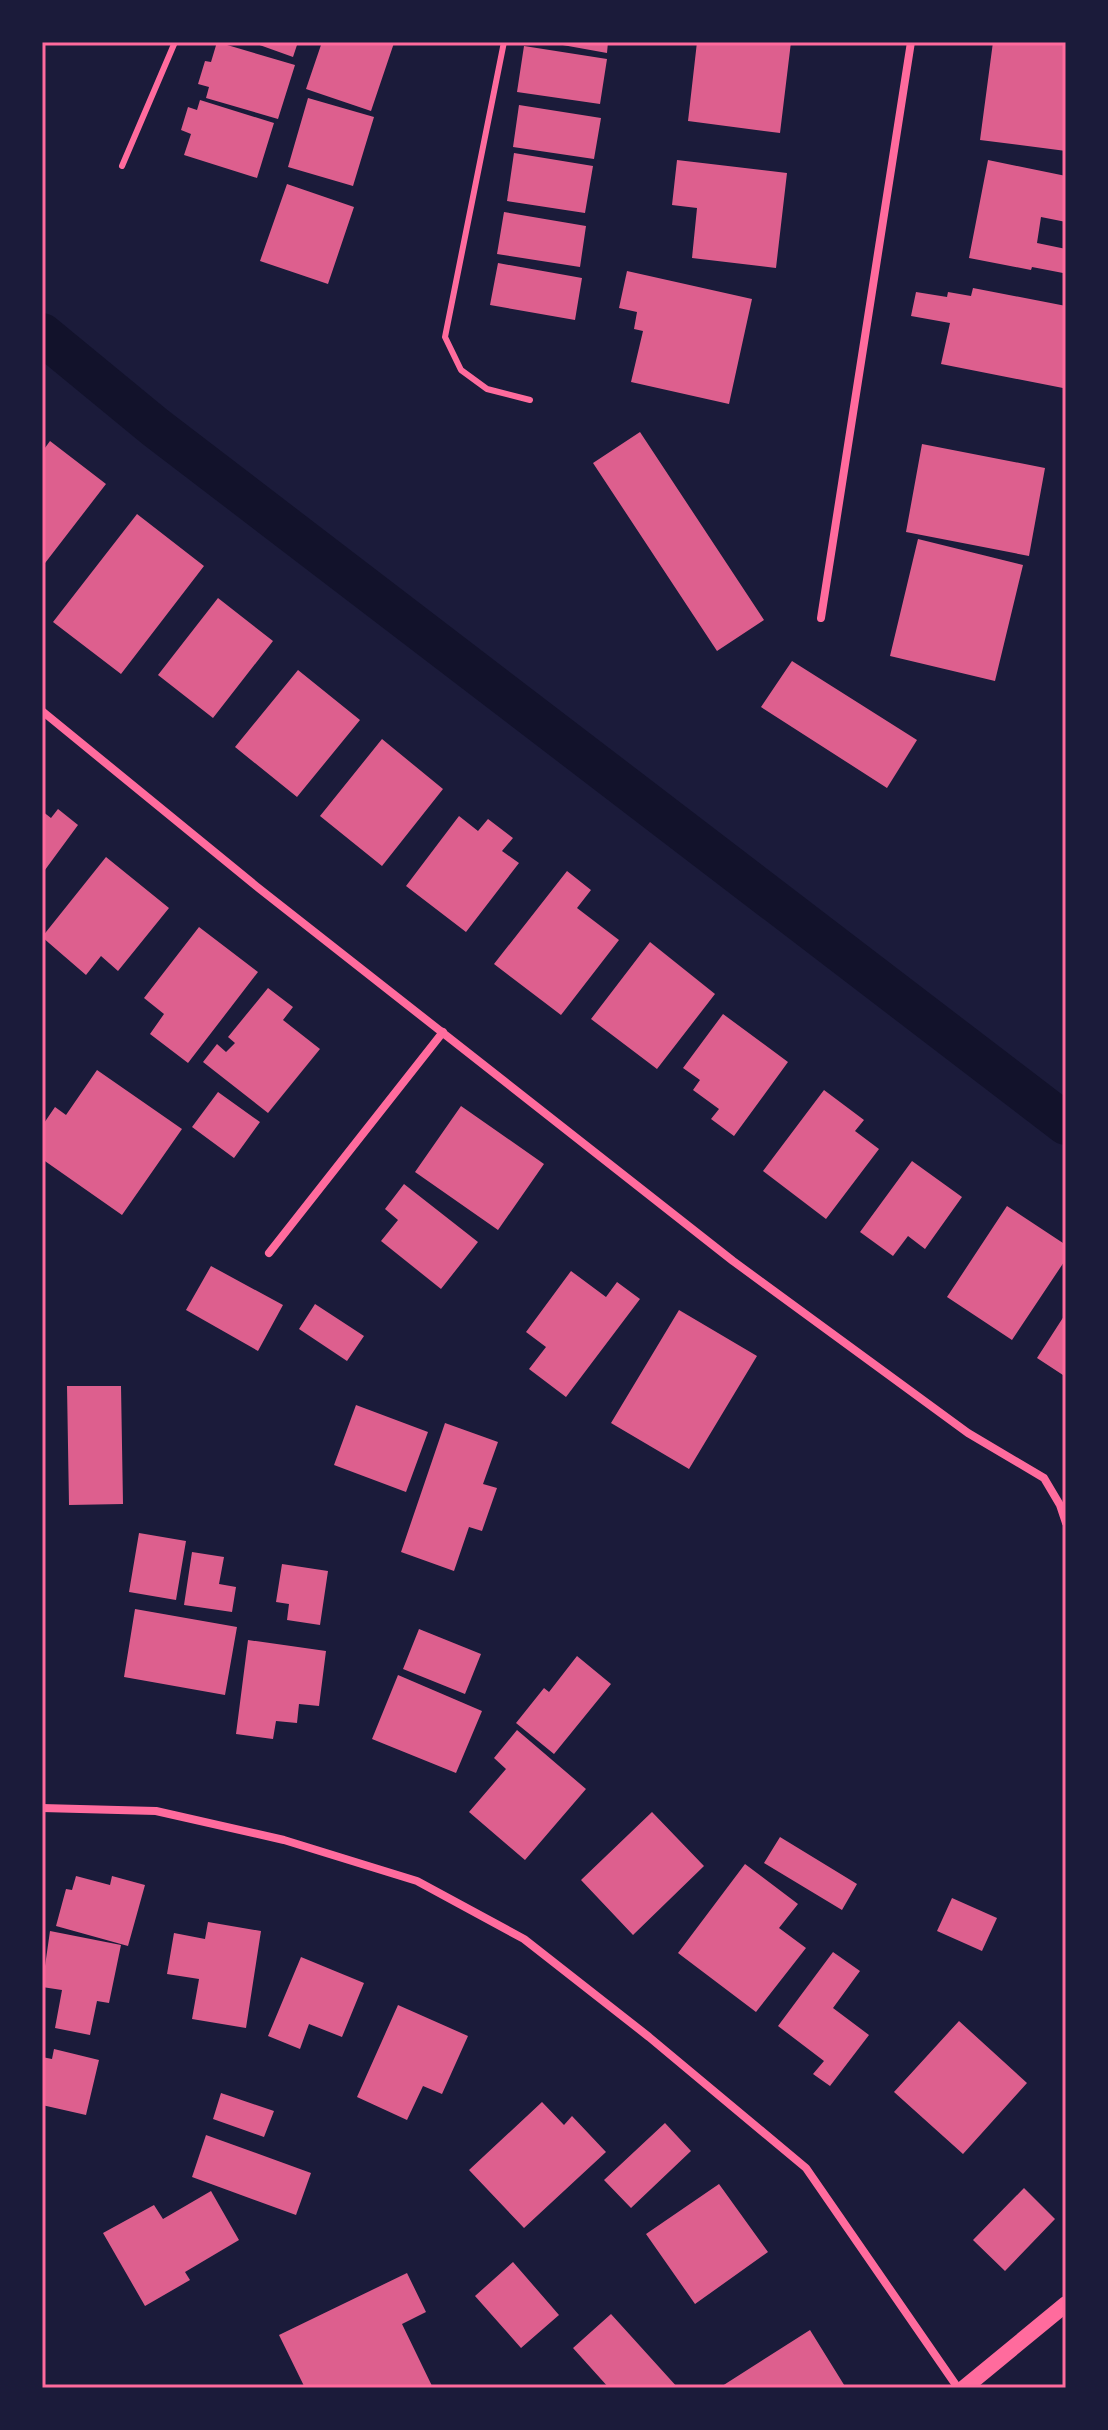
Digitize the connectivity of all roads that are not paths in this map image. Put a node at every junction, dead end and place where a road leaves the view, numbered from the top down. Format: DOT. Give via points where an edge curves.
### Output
graph roads {
  1 [pos="175,42"];
  2 [pos="504,42"];
  3 [pos="911,42"];
  4 [pos="122,166"];
  5 [pos="530,400"];
  6 [pos="821,618"];
  7 [pos="42,711"];
  8 [pos="443,1032"];
  9 [pos="269,1253"];
  10 [pos="1066,1523"];
  11 [pos="42,1808"];
  12 [pos="1066,2304"];
  13 [pos="961,2388"];
  1 -- 4 [label="lane"];
  2 -- 5 [label="lane" via="445,337 461,370 487,389"];
  3 -- 6 [label="street"];
  7 -- 8 [label="street"];
  8 -- 9 [label="street"];
  8 -- 10 [label="street" via="733,1261 968,1433 1044,1478"];
  11 -- 13 [label="street" via="156,1811 284,1840 417,1881 524,1939 806,2168"];
  12 -- 13 [label="main road"];
}
